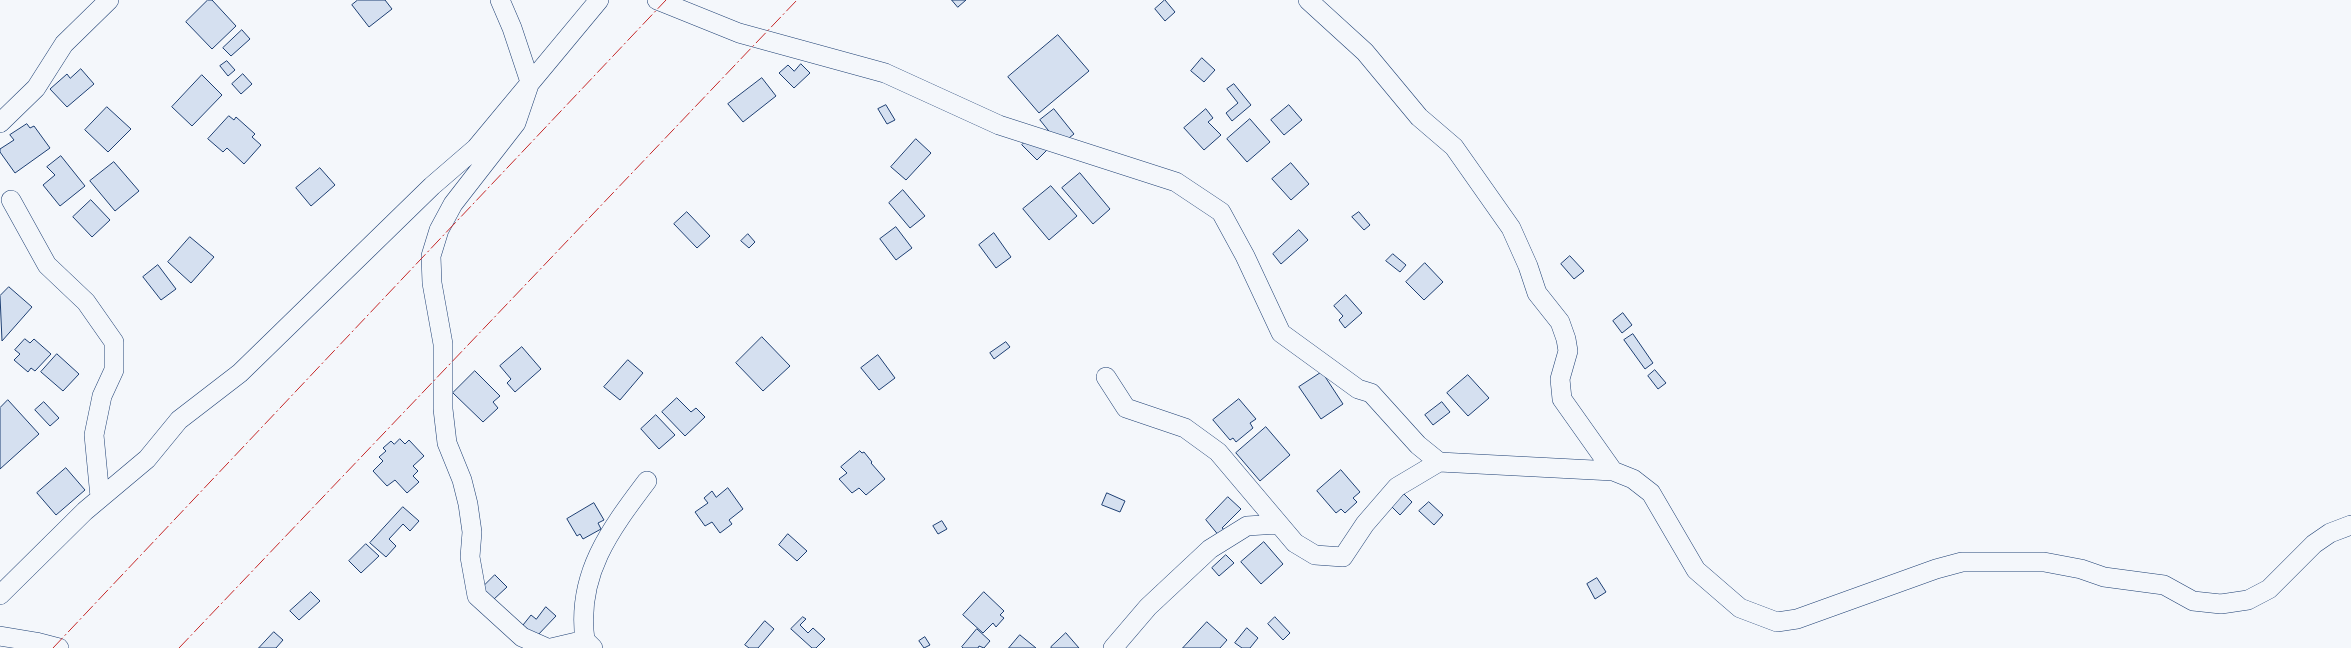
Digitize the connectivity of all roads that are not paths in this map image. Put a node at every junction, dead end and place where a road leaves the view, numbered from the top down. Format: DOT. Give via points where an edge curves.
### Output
graph roads {
  1 [pos="109,0"];
  2 [pos="500,0"];
  3 [pos="599,0"];
  4 [pos="657,0"];
  5 [pos="1308,0"];
  6 [pos="530,82"];
  7 [pos="0,124"];
  8 [pos="12,200"];
  9 [pos="1106,377"];
  10 [pos="1439,462"];
  11 [pos="1613,471"];
  12 [pos="647,481"];
  13 [pos="100,497"];
  14 [pos="1278,524"];
  15 [pos="2351,525"];
  16 [pos="0,595"];
  17 [pos="0,636"];
  18 [pos="589,644"];
  19 [pos="39,645"];
  20 [pos="59,648"];
  21 [pos="547,648"];
  22 [pos="551,648"];
  23 [pos="1113,648"];
  1 -- 7 [label="street" via="64,44 36,88"];
  2 -- 6 [label="street"];
  3 -- 6 [label="street"];
  4 -- 10 [label="street" via="739,33 885,73 999,125 1176,182 1221,212 1281,333 1358,389 1371,393 1418,445"];
  5 -- 11 [label="street" via="1365,52 1419,117 1454,147 1511,228 1537,293 1560,322 1566,339 1568,352 1560,379 1562,399"];
  6 -- 13 [label="street" via="476,148 432,186 240,373 179,420 147,459"];
  6 -- 21 [label="street" via="516,123 453,204 439,230 431,256 432,283 443,344 442,409 448,443 468,504 472,532 470,557 477,596 522,637"];
  8 -- 13 [label="street" via="47,265 86,302 114,342 114,370 102,396 94,435"];
  9 -- 14 [label="street" via="1126,408 1184,428 1218,452"];
  10 -- 11 [label="street"];
  10 -- 14 [label="street" via="1397,487 1365,524 1343,557 1315,555 1295,543"];
  11 -- 15 [label="street" via="1633,479 1651,493 1696,570 1740,608 1777,622 1797,620 1929,571 1962,562 2044,562 2081,569 2104,577 2164,585 2193,600 2221,604 2248,600 2269,590 2314,544 2330,533"];
  12 -- 18 [label="street" via="610,530 595,560 583,613"];
  13 -- 16 [label="street"];
  14 -- 23 [label="street" via="1247,526 1210,549 1148,607"];
  17 -- 19 [label="street"];
  18 -- 22 [label="street"];
  19 -- 20 [label="street"];
}
